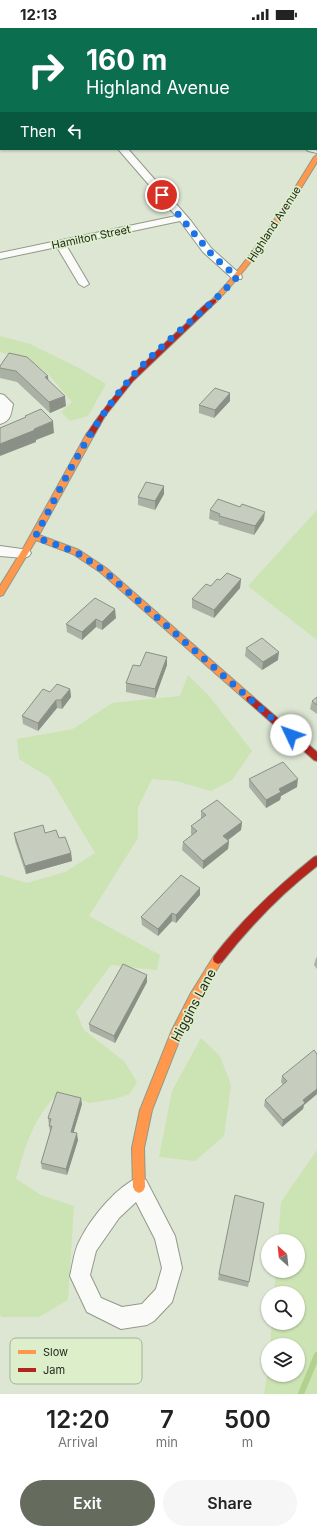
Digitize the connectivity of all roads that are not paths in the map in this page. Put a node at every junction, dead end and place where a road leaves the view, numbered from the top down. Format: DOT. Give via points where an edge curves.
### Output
graph roads {
  1 [pos="124,150"];
  2 [pos="317,157"];
  3 [pos="181,218"];
  4 [pos="60,244"];
  5 [pos="0,256"];
  6 [pos="237,277"];
  7 [pos="84,284"];
  8 [pos="0,398"];
  9 [pos="0,420"];
  10 [pos="35,537"];
  11 [pos="0,551"];
  12 [pos="24,553"];
  13 [pos="0,593"];
  14 [pos="317,758"];
  15 [pos="317,860"];
  16 [pos="140,1187"];
  1 -- 3 [label="street"];
  2 -- 6 [label="street, Highland Avenue" via="276,224"];
  3 -- 4 [label="street, Hamilton Street"];
  3 -- 6 [label="street" via="213,256"];
  4 -- 5 [label="street, Hamilton Street"];
  4 -- 7 [label="street"];
  6 -- 10 [label="street, Highland Avenue" via="137,370 109,405"];
  8 -- 9 [label="street" via="7,404 5,417"];
  10 -- 12 [label="street, Highland Avenue"];
  10 -- 14 [label="street" via="76,552 103,570"];
  11 -- 12 [label="street"];
  12 -- 13 [label="street, Highland Avenue"];
  15 -- 16 [label="street, Higgins Lane" via="270,899 238,933 210,971 185,1016 162,1066 142,1122 137,1165"];
  16 -- 16 [label="street, Higgins Lane" via="165,1236 172,1268 165,1295 147,1314 121,1318 94,1305 80,1276 87,1247 112,1212"];
}
